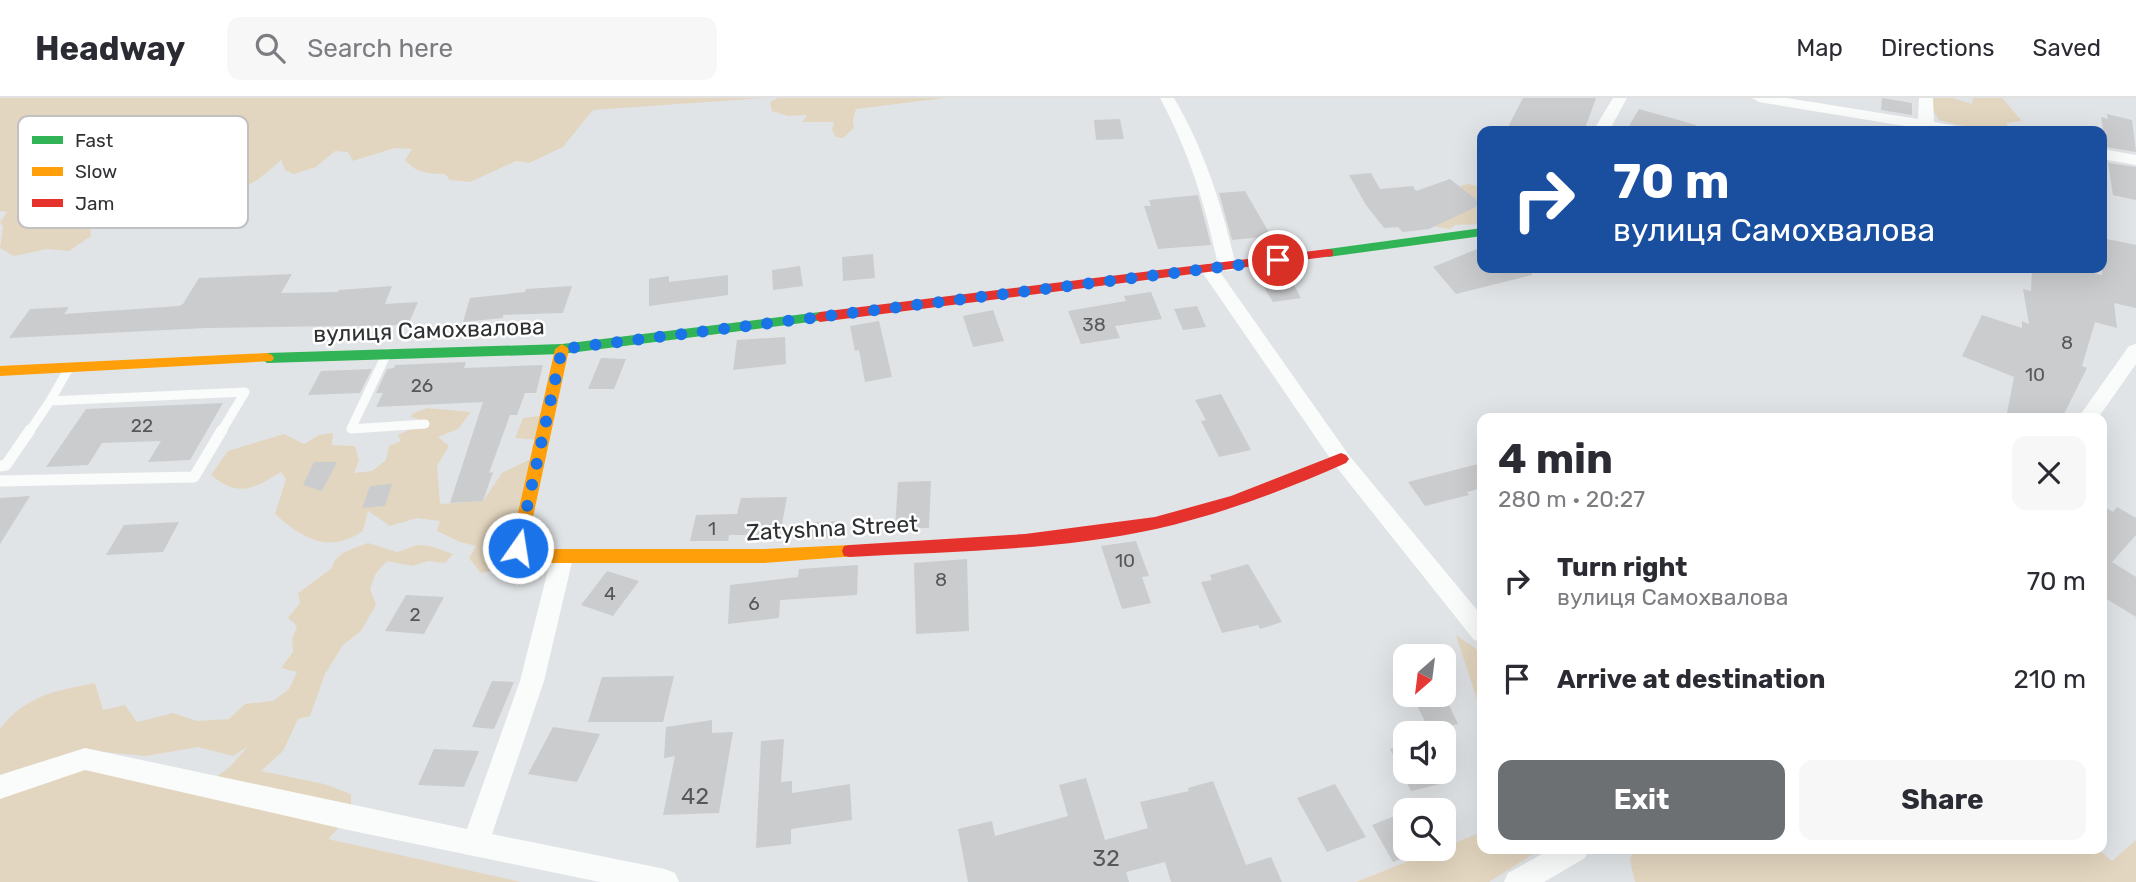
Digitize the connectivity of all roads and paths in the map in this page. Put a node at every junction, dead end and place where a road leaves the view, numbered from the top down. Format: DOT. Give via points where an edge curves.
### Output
graph roads {
  1 [pos="1167,98"];
  2 [pos="1620,98"];
  3 [pos="1759,98"];
  4 [pos="1926,98"];
  5 [pos="1926,125"];
  6 [pos="1604,126"];
  7 [pos="1932,126"];
  8 [pos="2107,155"];
  9 [pos="2136,160"];
  10 [pos="1477,233"];
  11 [pos="1218,268"];
  12 [pos="562,349"];
  13 [pos="2136,350"];
  14 [pos="387,353"];
  15 [pos="69,368"];
  16 [pos="0,371"];
  17 [pos="50,401"];
  18 [pos="2092,413"];
  19 [pos="425,424"];
  20 [pos="1341,459"];
  21 [pos="0,466"];
  22 [pos="0,481"];
  23 [pos="562,558"];
  24 [pos="1477,627"];
  25 [pos="0,787"];
  26 [pos="475,844"];
  27 [pos="1567,854"];
  28 [pos="665,882"];
  29 [pos="1518,882"];
  1 -- 11 [label="street" via="1188,133 1211,194"];
  2 -- 6 [label="street"];
  3 -- 5 [label="street"];
  4 -- 5 [label="street"];
  5 -- 7 [label="street"];
  8 -- 9 [label="street"];
  10 -- 11 [label="street, вулиця Самохвалова"];
  11 -- 12 [label="street, вулиця Самохвалова"];
  11 -- 20 [label="street"];
  12 -- 14 [label="street, вулиця Самохвалова"];
  12 -- 23 [label="street, Zatyshna Street" via="518,548 535,556"];
  13 -- 18 [label="street"];
  14 -- 15 [label="street, вулиця Самохвалова"];
  14 -- 19 [label="lane" via="351,429"];
  15 -- 16 [label="street, вулиця Самохвалова"];
  15 -- 17 [label="lane"];
  17 -- 21 [label="lane" via="6,466"];
  17 -- 22 [label="lane" via="245,392 194,477"];
  20 -- 23 [label="street, Zatyshna Street" via="1227,503 1129,528 995,542 778,555"];
  20 -- 24 [label="street"];
  23 -- 26 [label="street" via="532,681"];
  25 -- 26 [label="street" via="85,759"];
  26 -- 28 [label="street"];
  27 -- 29 [label="street"];
}
